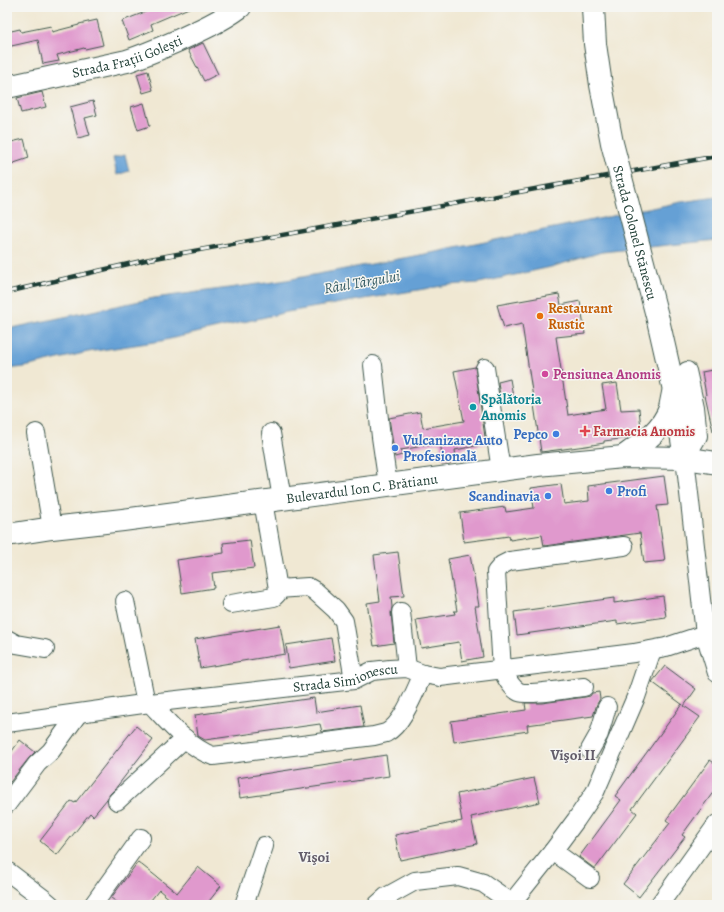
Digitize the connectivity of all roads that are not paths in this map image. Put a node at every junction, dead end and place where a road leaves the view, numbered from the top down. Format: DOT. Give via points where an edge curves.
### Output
graph roads {
  1 [pos="240,7"];
  2 [pos="593,7"];
  3 [pos="7,87"];
  4 [pos="373,365"];
  5 [pos="485,368"];
  6 [pos="687,371"];
  7 [pos="674,390"];
  8 [pos="271,433"];
  9 [pos="36,434"];
  10 [pos="623,457"];
  11 [pos="685,458"];
  12 [pos="717,463"];
  13 [pos="501,470"];
  14 [pos="388,485"];
  15 [pos="273,500"];
  16 [pos="52,528"];
  17 [pos="7,535"];
  18 [pos="624,546"];
  19 [pos="278,590"];
  20 [pos="125,601"];
  21 [pos="230,604"];
  22 [pos="401,612"];
  23 [pos="705,634"];
  24 [pos="7,640"];
  25 [pos="45,649"];
  26 [pos="652,650"];
  27 [pos="502,670"];
  28 [pos="415,671"];
  29 [pos="717,674"];
  30 [pos="354,680"];
  31 [pos="584,686"];
  32 [pos="148,703"];
  33 [pos="607,707"];
  34 [pos="78,714"];
  35 [pos="7,723"];
  36 [pos="599,734"];
  37 [pos="185,738"];
  38 [pos="617,742"];
  39 [pos="590,750"];
  40 [pos="117,800"];
  41 [pos="7,804"];
  42 [pos="717,824"];
  43 [pos="141,838"];
  44 [pos="264,846"];
  45 [pos="553,851"];
  46 [pos="7,871"];
  47 [pos="590,878"];
  48 [pos="511,904"];
  49 [pos="51,905"];
  50 [pos="93,905"];
  51 [pos="244,905"];
  52 [pos="377,905"];
  53 [pos="659,905"];
  1 -- 3 [label="main road, Strada Frații Golești" via="197,32 145,55"];
  2 -- 7 [label="main road, Strada Colonel Stănescu, bridge" via="595,44 612,143"];
  4 -- 14 [label="street"];
  5 -- 13 [label="street"];
  6 -- 11 [label="street" via="698,436"];
  7 -- 10 [label="main road" via="670,409 661,425 646,441"];
  7 -- 11 [label="main road, Strada Colonel Stănescu"];
  8 -- 15 [label="street"];
  9 -- 16 [label="street"];
  10 -- 11 [label="main road, Bulevardul Ion C. Brătianu"];
  10 -- 13 [label="main road, Bulevardul Ion C. Brătianu"];
  11 -- 12 [label="main road, Bulevardul Ion C. Brătianu"];
  11 -- 23 [label="street"];
  13 -- 14 [label="main road, Bulevardul Ion C. Brătianu"];
  14 -- 15 [label="main road, Bulevardul Ion C. Brătianu"];
  15 -- 16 [label="main road, Bulevardul Ion C. Brătianu"];
  15 -- 19 [label="street"];
  16 -- 17 [label="main road, Bulevardul Ion C. Brătianu"];
  18 -- 27 [label="street" via="510,561 502,565 496,572"];
  19 -- 21 [label="street" via="274,597"];
  19 -- 30 [label="street" via="308,587 336,610 344,621"];
  20 -- 32 [label="street"];
  22 -- 28 [label="street"];
  23 -- 26 [label="street, Strada Simionescu"];
  23 -- 29 [label="street"];
  24 -- 25 [label="street"];
  26 -- 27 [label="street, Strada Simionescu"];
  26 -- 38 [label="street"];
  27 -- 28 [label="street, Strada Simionescu" via="440,678"];
  27 -- 31 [label="street" via="509,683 518,691 529,694"];
  28 -- 30 [label="street, Strada Simionescu" via="372,671"];
  28 -- 37 [label="street" via="410,700 401,718 385,733 213,756"];
  30 -- 32 [label="street, Strada Simionescu"];
  32 -- 34 [label="street, Strada Simionescu"];
  32 -- 37 [label="street"];
  33 -- 36 [label="street"];
  34 -- 35 [label="street, Strada Simionescu"];
  34 -- 41 [label="street"];
  36 -- 38 [label="street"];
  36 -- 39 [label="street"];
  37 -- 40 [label="street"];
  38 -- 45 [label="street" via="594,792"];
  42 -- 53 [label="street"];
  43 -- 50 [label="street"];
  44 -- 51 [label="street"];
  45 -- 47 [label="street"];
  45 -- 48 [label="street"];
  46 -- 49 [label="street"];
  48 -- 52 [label="street" via="483,883 458,876 415,881"];
}
